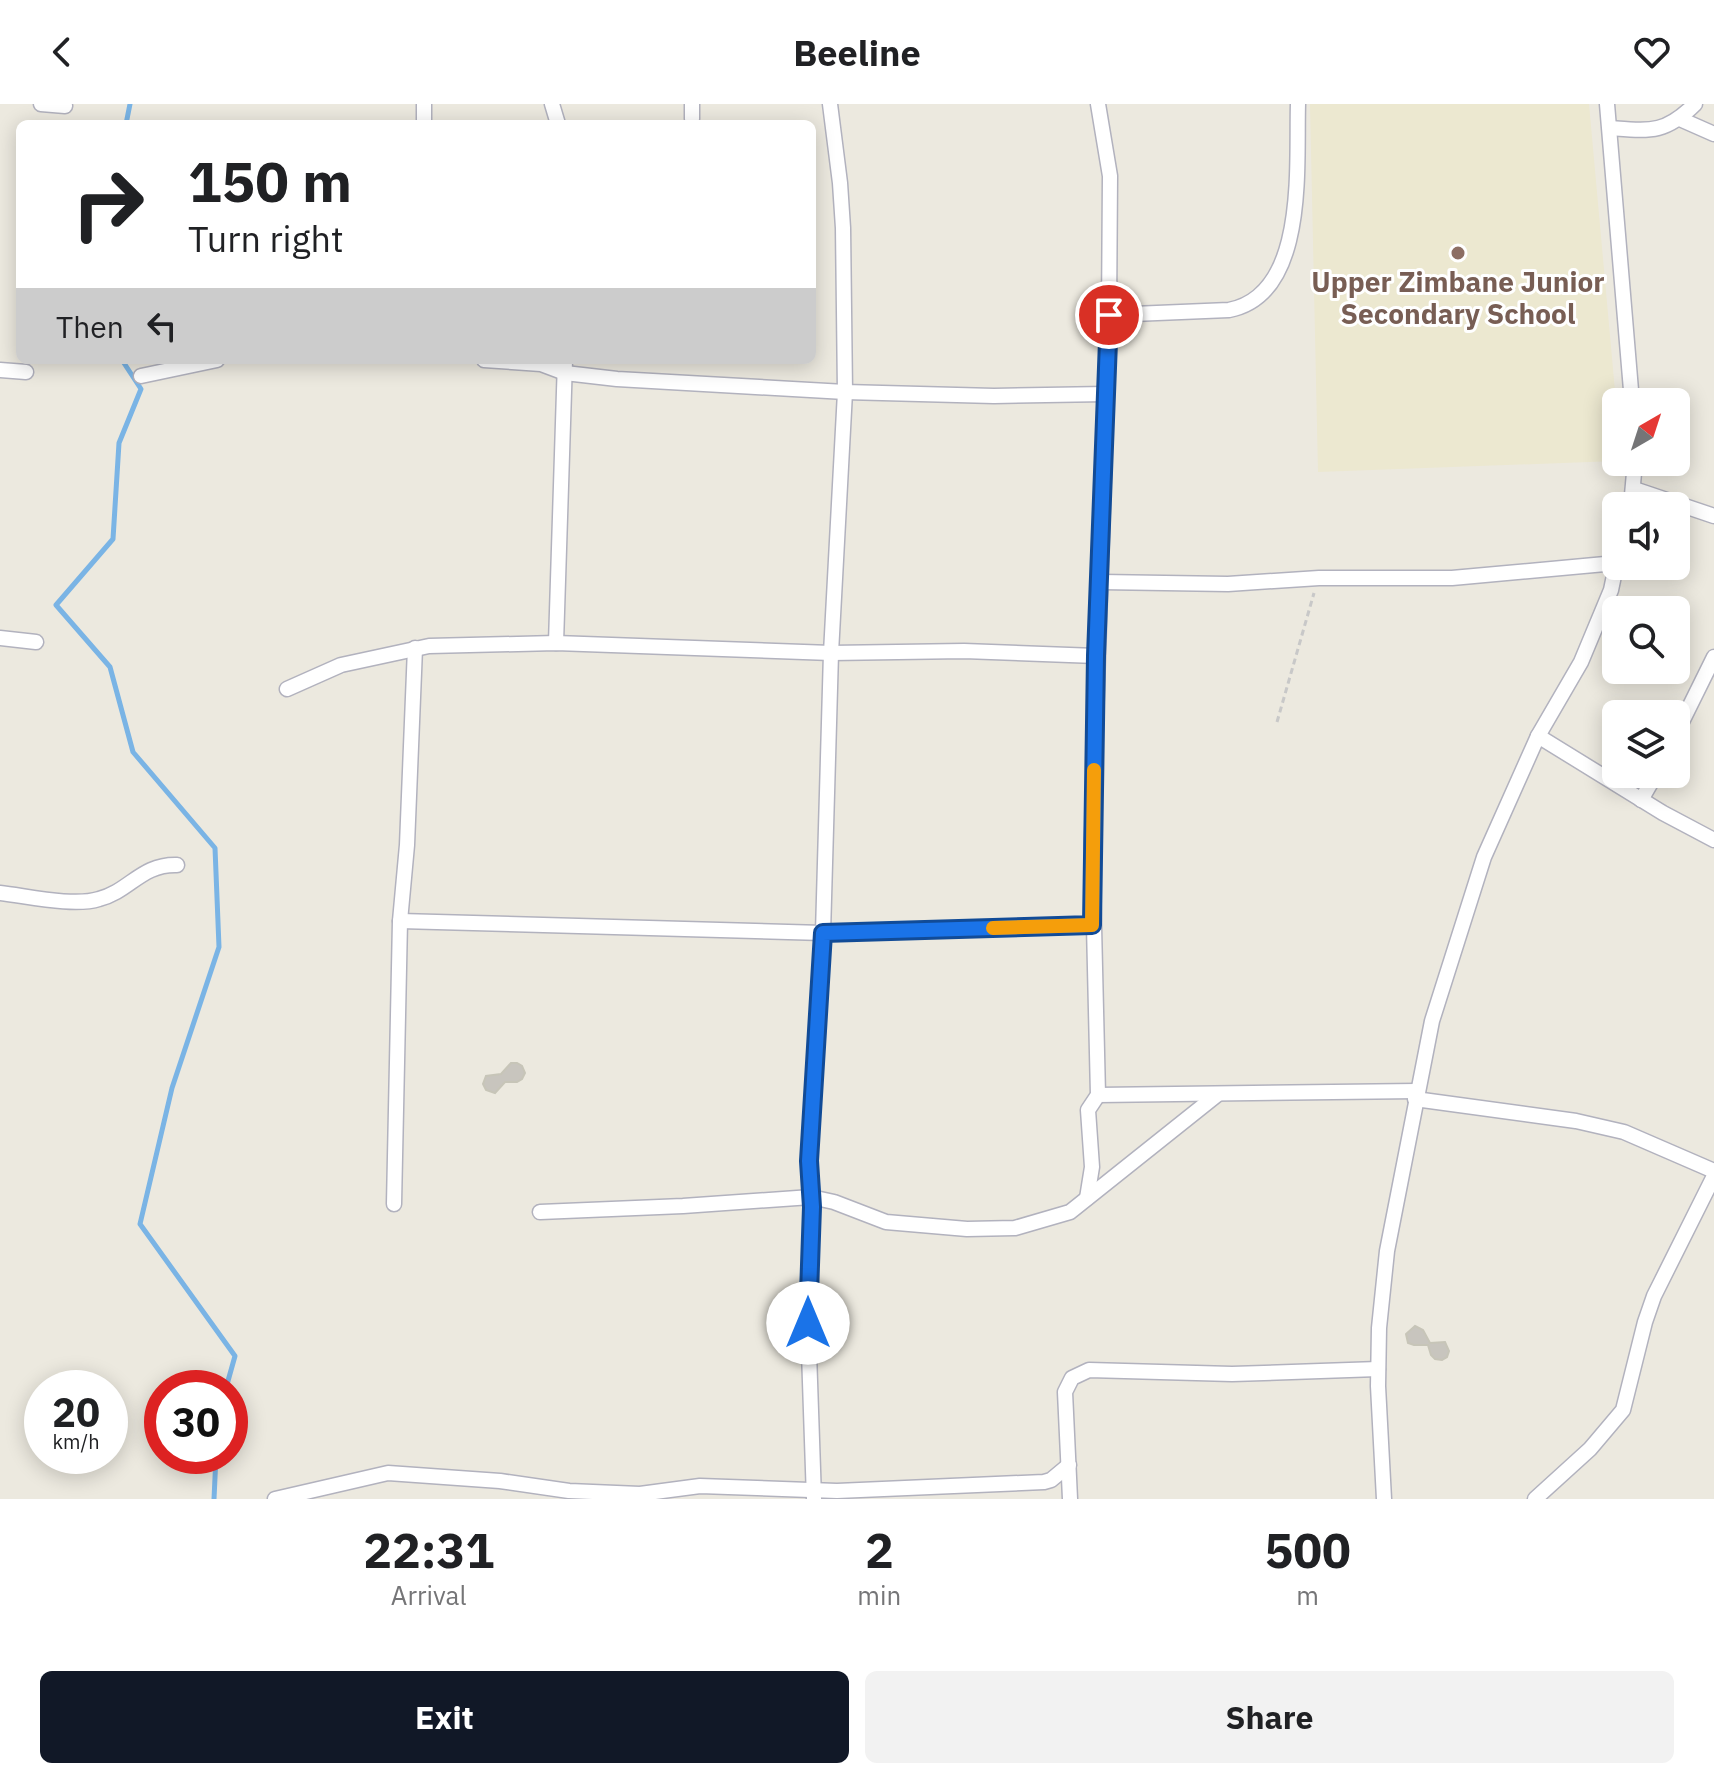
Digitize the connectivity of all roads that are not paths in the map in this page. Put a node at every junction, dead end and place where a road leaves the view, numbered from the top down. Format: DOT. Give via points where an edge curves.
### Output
graph roads {
  1 [pos="41,104"];
  2 [pos="830,104"];
  3 [pos="1098,104"];
  4 [pos="1298,104"];
  5 [pos="1607,104"];
  6 [pos="1695,104"];
  7 [pos="65,106"];
  8 [pos="1680,119"];
  9 [pos="1610,128"];
  10 [pos="1714,134"];
  11 [pos="1109,315"];
  12 [pos="198,364"];
  13 [pos="541,364"];
  14 [pos="565,367"];
  15 [pos="0,370"];
  16 [pos="26,372"];
  17 [pos="141,376"];
  18 [pos="1631,388"];
  19 [pos="845,392"];
  20 [pos="1106,394"];
  21 [pos="1634,476"];
  22 [pos="1634,489"];
  23 [pos="1633,492"];
  24 [pos="1714,516"];
  25 [pos="1602,566"];
  26 [pos="1613,580"];
  27 [pos="1101,582"];
  28 [pos="0,638"];
  29 [pos="36,642"];
  30 [pos="556,643"];
  31 [pos="415,648"];
  32 [pos="831,653"];
  33 [pos="1096,656"];
  34 [pos="1714,657"];
  35 [pos="287,689"];
  36 [pos="1690,706"];
  37 [pos="1538,736"];
  38 [pos="1648,788"];
  39 [pos="1641,800"];
  40 [pos="1714,840"];
  41 [pos="177,865"];
  42 [pos="0,893"];
  43 [pos="400,921"];
  44 [pos="1092,925"];
  45 [pos="823,933"];
  46 [pos="1218,1094"];
  47 [pos="1098,1095"];
  48 [pos="1416,1095"];
  49 [pos="1714,1174"];
  50 [pos="811,1197"];
  51 [pos="1087,1198"];
  52 [pos="394,1204"];
  53 [pos="540,1212"];
  54 [pos="1378,1369"];
  55 [pos="1069,1465"];
  56 [pos="814,1494"];
  57 [pos="275,1499"];
  58 [pos="1070,1499"];
  59 [pos="1384,1499"];
  60 [pos="1535,1499"];
  1 -- 7 [label="street"];
  2 -- 19 [label="street" via="843,228"];
  3 -- 11 [label="street" via="1110,176"];
  4 -- 11 [label="street" via="1291,232 1265,292 1244,307 1229,310"];
  5 -- 9 [label="street"];
  6 -- 8 [label="street"];
  8 -- 9 [label="street" via="1651,131"];
  8 -- 10 [label="street"];
  9 -- 18 [label="street"];
  11 -- 20 [label="street"];
  12 -- 17 [label="street"];
  13 -- 14 [label="street"];
  14 -- 19 [label="street" via="617,379"];
  14 -- 30 [label="street"];
  15 -- 16 [label="street"];
  19 -- 20 [label="street"];
  19 -- 32 [label="street"];
  20 -- 27 [label="street"];
  21 -- 22 [label="street"];
  22 -- 23 [label="street"];
  22 -- 24 [label="street"];
  25 -- 27 [label="street" via="1452,578"];
  26 -- 37 [label="street" via="1581,662"];
  27 -- 33 [label="street"];
  28 -- 29 [label="street"];
  30 -- 31 [label="street"];
  30 -- 32 [label="street"];
  31 -- 35 [label="street" via="341,665"];
  31 -- 43 [label="street"];
  32 -- 33 [label="street"];
  32 -- 45 [label="street"];
  33 -- 44 [label="street"];
  34 -- 36 [label="street"];
  37 -- 39 [label="street"];
  37 -- 48 [label="street" via="1484,857 1432,1021"];
  38 -- 39 [label="street"];
  39 -- 40 [label="street"];
  41 -- 42 [label="street" via="149,869 97,900"];
  43 -- 45 [label="street"];
  43 -- 52 [label="street"];
  44 -- 45 [label="street"];
  44 -- 47 [label="street"];
  45 -- 50 [label="street"];
  46 -- 47 [label="street"];
  46 -- 48 [label="street"];
  46 -- 51 [label="street"];
  47 -- 51 [label="street" via="1088,1110 1092,1167"];
  48 -- 49 [label="street" via="1624,1132"];
  48 -- 54 [label="street" via="1387,1251"];
  49 -- 60 [label="street" via="1654,1296 1623,1410"];
  50 -- 51 [label="street" via="886,1222 993,1230 1070,1212"];
  50 -- 53 [label="street"];
  50 -- 56 [label="street" via="807,1287"];
  54 -- 55 [label="street" via="1232,1374 1089,1370 1072,1378 1065,1392"];
  54 -- 59 [label="street"];
  55 -- 56 [label="street" via="1044,1482"];
  55 -- 58 [label="street"];
  56 -- 57 [label="street" via="700,1486 640,1494 598,1492 388,1473"];
}
